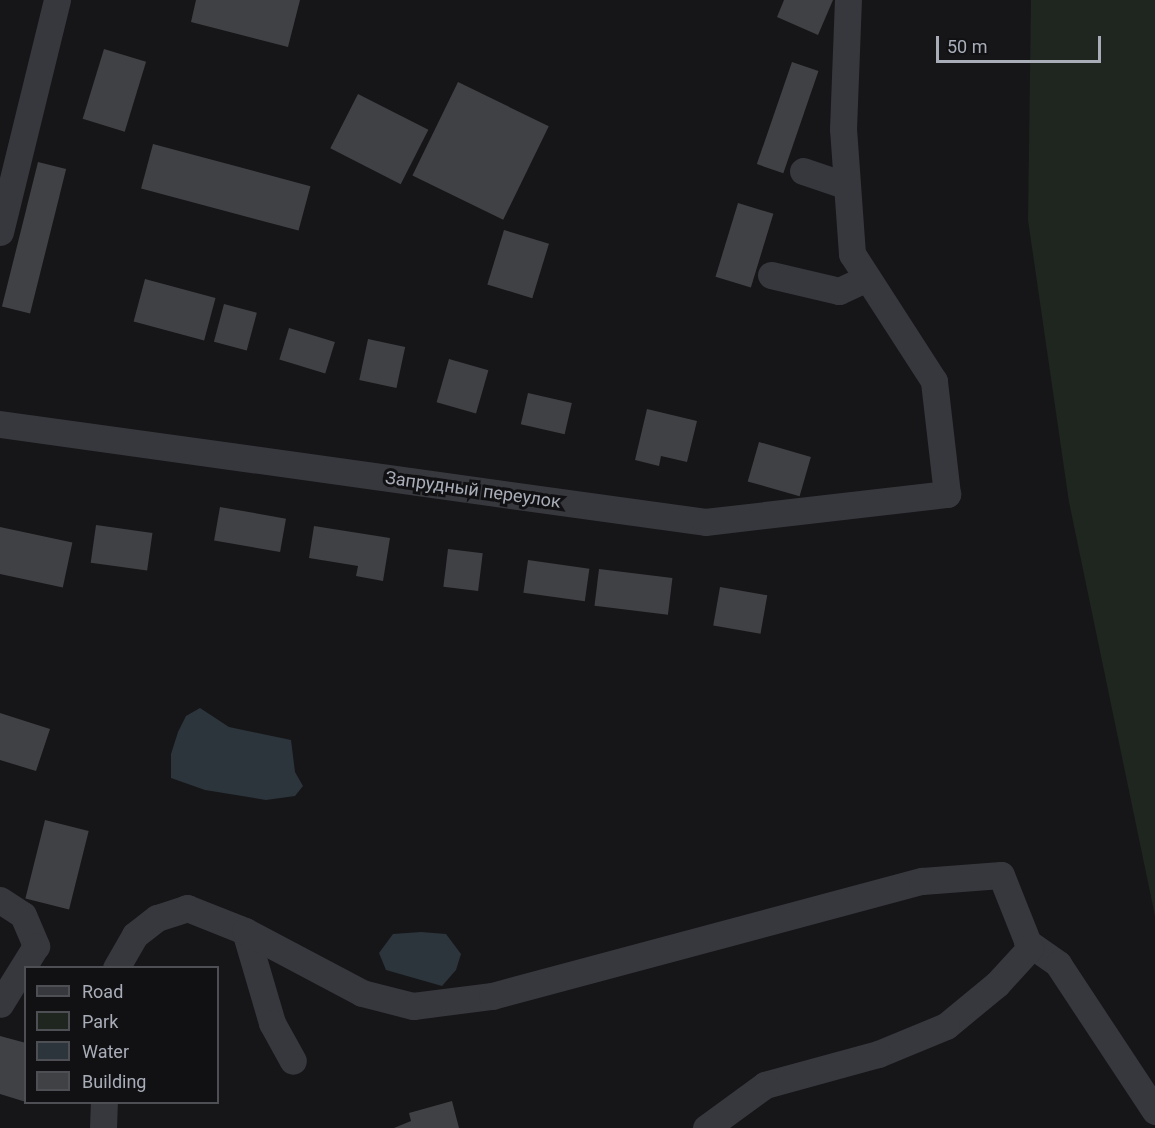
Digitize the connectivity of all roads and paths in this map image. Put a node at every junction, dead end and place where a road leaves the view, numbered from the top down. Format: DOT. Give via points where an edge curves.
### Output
graph roads {
  1 [pos="57,0"];
  2 [pos="848,0"];
  3 [pos="803,171"];
  4 [pos="847,186"];
  5 [pos="0,232"];
  6 [pos="771,275"];
  7 [pos="867,278"];
  8 [pos="0,424"];
  9 [pos="0,900"];
  10 [pos="245,930"];
  11 [pos="1028,942"];
  12 [pos="117,966"];
  13 [pos="0,1004"];
  14 [pos="293,1061"];
  15 [pos="104,1104"];
  16 [pos="1155,1111"];
  17 [pos="104,1128"];
  18 [pos="706,1128"];
  1 -- 5 [label="street"];
  2 -- 4 [label="street" via="843,129"];
  3 -- 4 [label="street"];
  4 -- 7 [label="street" via="852,254"];
  6 -- 7 [label="street" via="838,291"];
  7 -- 8 [label="street, Запрудный переулок" via="934,381 947,494 705,522"];
  9 -- 13 [label="street" via="23,915 36,946"];
  10 -- 11 [label="street" via="362,993 413,1006 492,996 922,881 975,873 1001,875"];
  10 -- 12 [label="street" via="187,908 157,918 135,935"];
  10 -- 14 [label="street" via="272,1023"];
  11 -- 16 [label="street" via="1058,964"];
  11 -- 18 [label="street" via="1030,948 997,984 946,1026 878,1054 765,1085"];
  15 -- 17 [label="street"];
}
